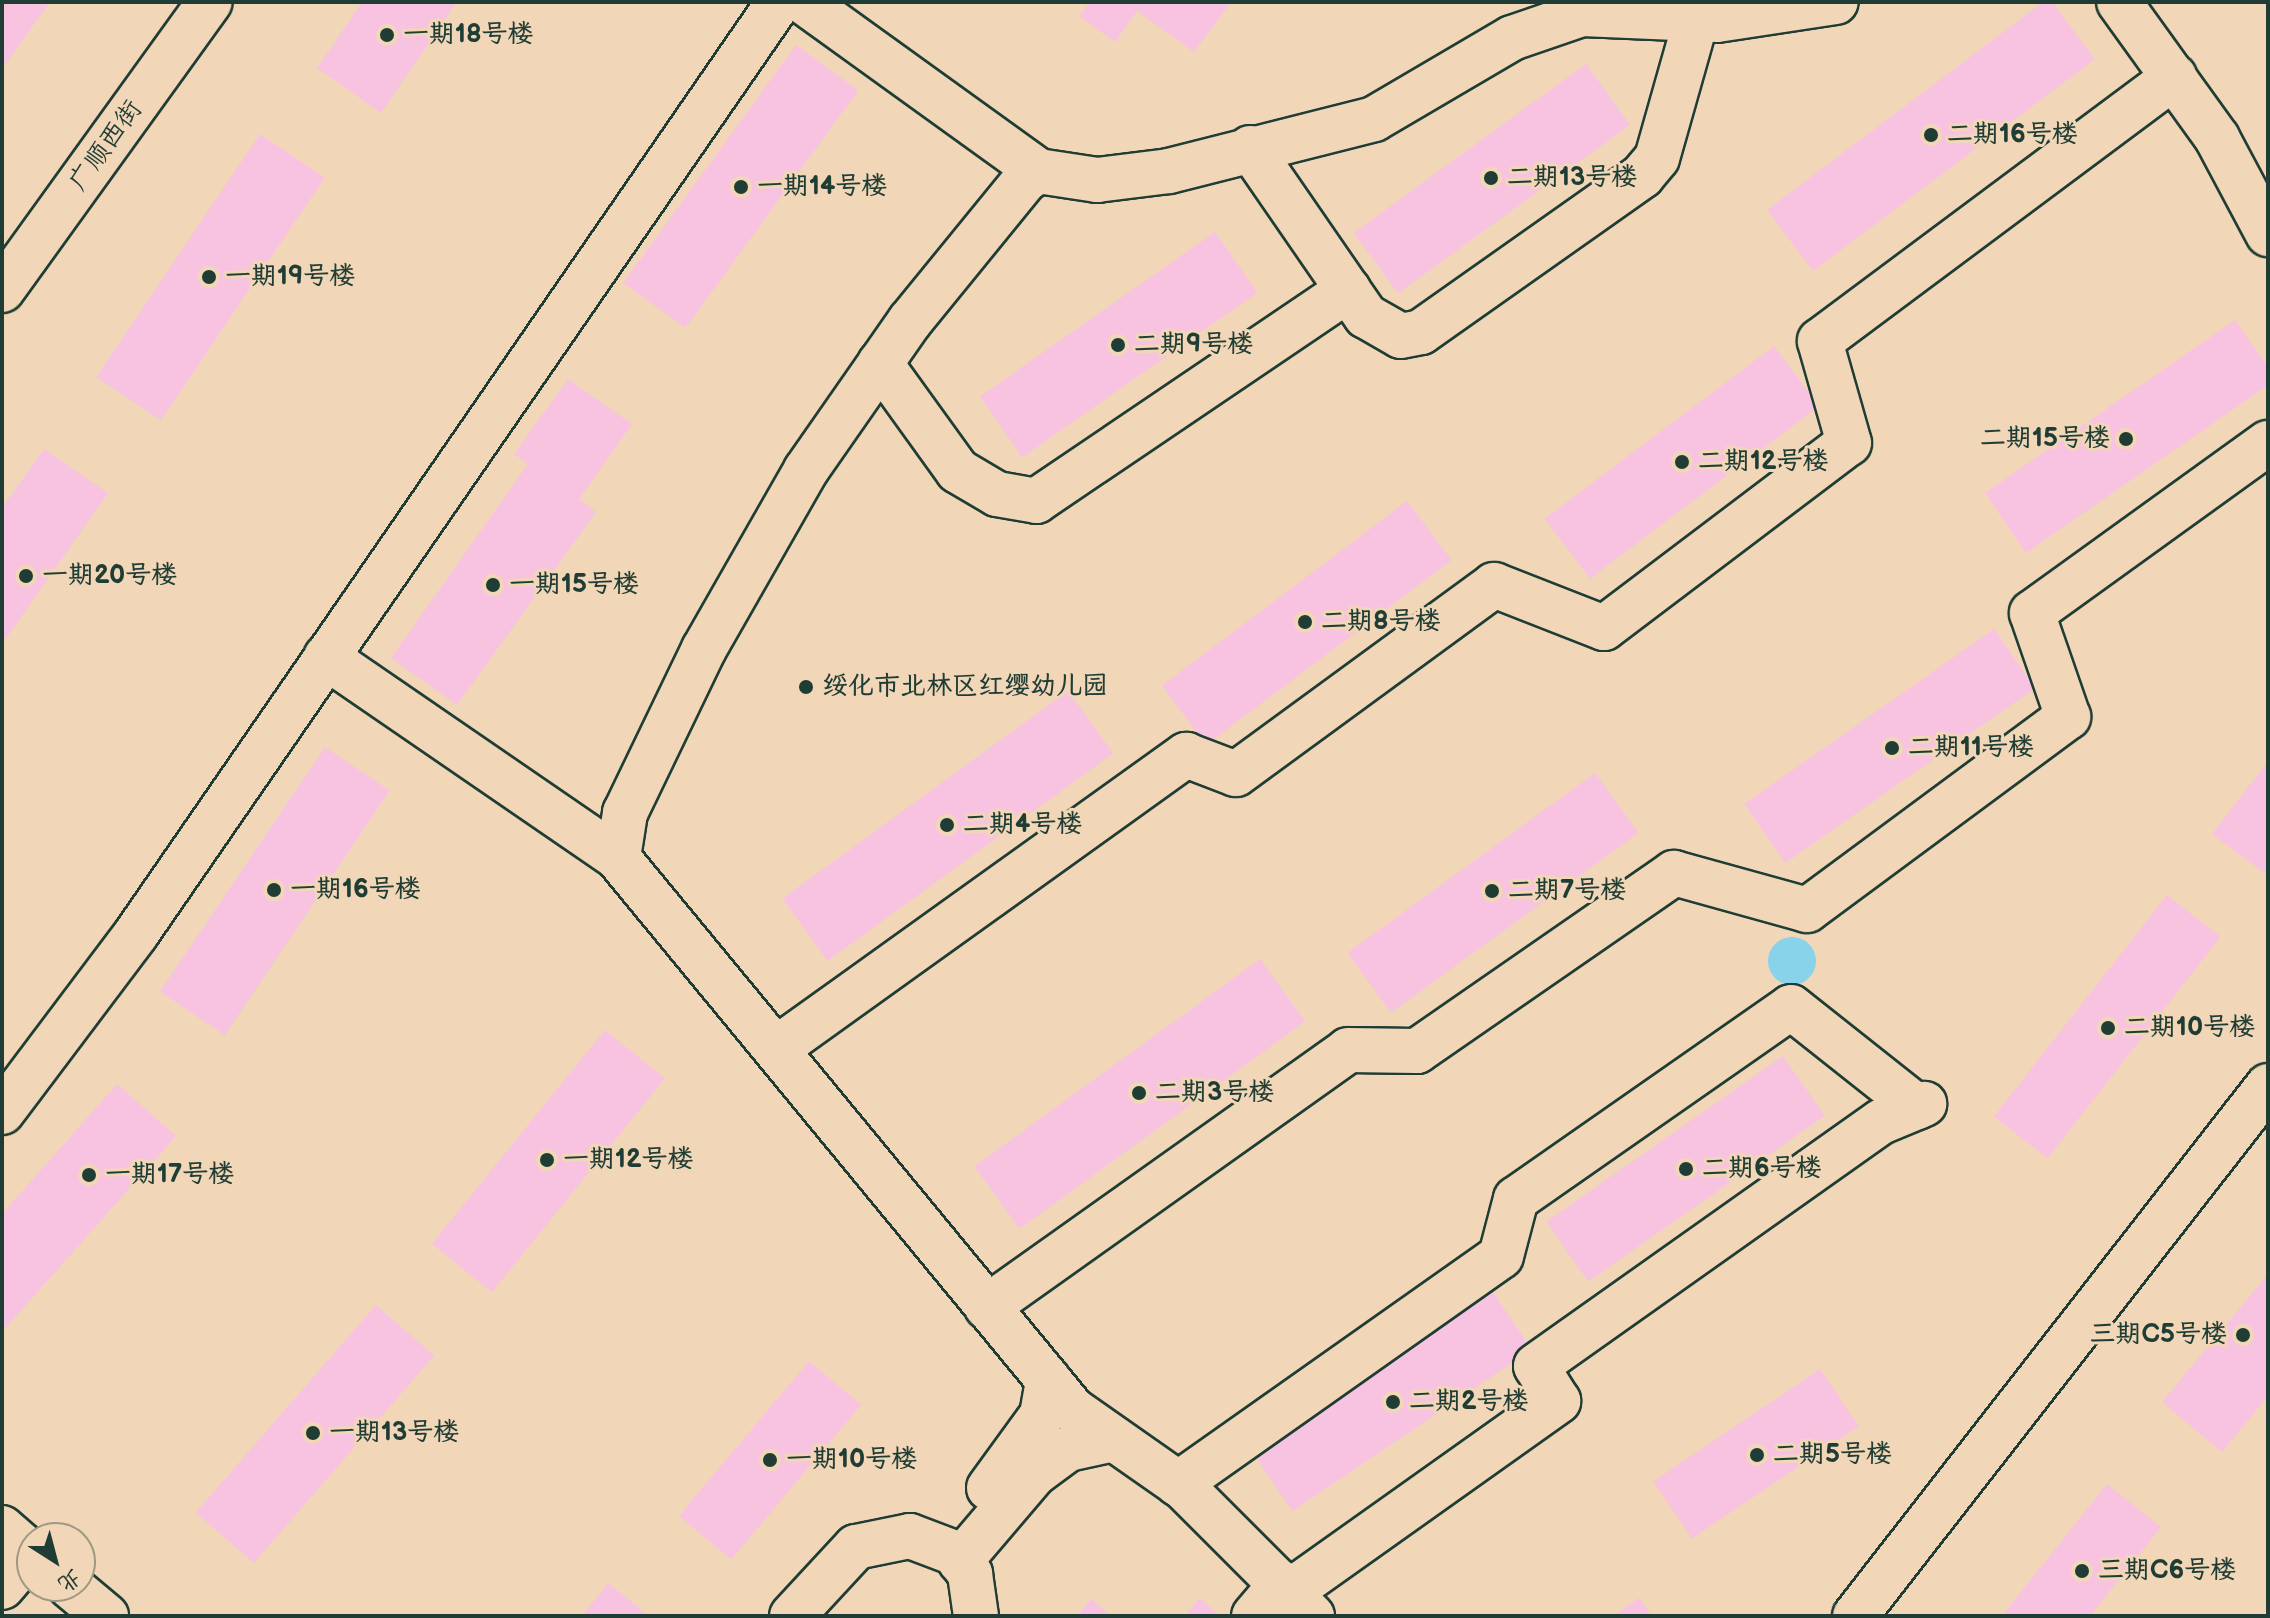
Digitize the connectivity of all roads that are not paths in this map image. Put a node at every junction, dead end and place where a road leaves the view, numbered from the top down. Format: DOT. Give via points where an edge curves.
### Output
graph roads {
  1 [pos="210,2"];
  2 [pos="779,2"];
  3 [pos="804,2"];
  4 [pos="1836,2"];
  5 [pos="2119,2"];
  6 [pos="1697,17"];
  7 [pos="2174,77"];
  8 [pos="1250,148"];
  9 [pos="1038,171"];
  10 [pos="2268,234"];
  11 [pos="2,290"];
  12 [pos="1348,290"];
  13 [pos="880,363"];
  14 [pos="2268,443"];
  15 [pos="326,657"];
  16 [pos="618,858"];
  17 [pos="776,1049"];
  18 [pos="2268,1086"];
  19 [pos="2,1112"];
  20 [pos="987,1307"];
  21 [pos="1048,1380"];
  22 [pos="1114,1439"];
  23 [pos="1178,1484"];
  24 [pos="951,1554"];
  25 [pos="16,1571"];
  26 [pos="2,1587"];
  27 [pos="89,1602"];
  28 [pos="1298,1603"];
  29 [pos="106,1616"];
  30 [pos="792,1616"];
  31 [pos="976,1616"];
  32 [pos="1254,1616"];
  33 [pos="1855,1616"];
  1 -- 11 [label="street, 广顺西街"];
  2 -- 15 [label="street"];
  3 -- 9 [label="street"];
  4 -- 6 [label="street"];
  5 -- 7 [label="street"];
  6 -- 8 [label="street" via="1582,14 1512,38 1374,119"];
  6 -- 12 [label="street" via="1657,158 1642,176 1421,332 1401,336 1376,326"];
  7 -- 10 [label="street"];
  7 -- 17 [label="street" via="1820,341 1849,443 1604,628 1494,585 1236,774 1186,755"];
  8 -- 9 [label="street" via="1097,180"];
  8 -- 12 [label="street"];
  9 -- 13 [label="street"];
  12 -- 13 [label="street" via="1036,501 997,494 958,471"];
  13 -- 16 [label="street" via="806,470 704,649 625,813"];
  14 -- 20 [label="street" via="2032,613 2068,717 1807,910 1674,873 1417,1051 1348,1050"];
  15 -- 16 [label="street"];
  15 -- 19 [label="street" via="136,934"];
  16 -- 17 [label="street"];
  17 -- 20 [label="street"];
  18 -- 33 [label="street"];
  20 -- 21 [label="street"];
  21 -- 22 [label="street" via="1073,1410"];
  21 -- 24 [label="street" via="1042,1415"];
  22 -- 23 [label="street"];
  22 -- 24 [label="street" via="1068,1449 1034,1474"];
  23 -- 28 [label="street"];
  23 -- 28 [label="street" via="1501,1256 1516,1199 1791,1007 1921,1106 1881,1122 1536,1366 1558,1401"];
  24 -- 30 [label="street" via="910,1536 856,1547"];
  24 -- 31 [label="street"];
  25 -- 26 [label="street"];
  27 -- 29 [label="street"];
  28 -- 32 [label="street"];
}
